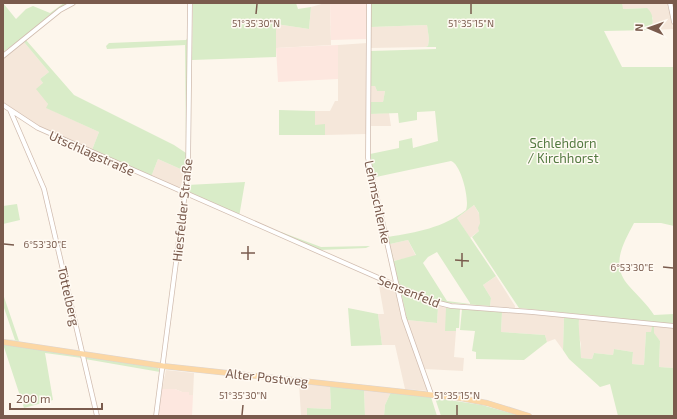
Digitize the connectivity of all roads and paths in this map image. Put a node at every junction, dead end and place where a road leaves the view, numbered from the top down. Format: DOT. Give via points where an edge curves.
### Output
graph roads {
  1 [pos="73,3"];
  2 [pos="190,3"];
  3 [pos="369,3"];
  4 [pos="670,3"];
  5 [pos="674,22"];
  6 [pos="3,56"];
  7 [pos="3,105"];
  8 [pos="10,110"];
  9 [pos="185,194"];
  10 [pos="397,287"];
  11 [pos="674,326"];
  12 [pos="3,342"];
  13 [pos="82,354"];
  14 [pos="163,366"];
  15 [pos="432,394"];
  16 [pos="97,416"];
  17 [pos="156,416"];
  18 [pos="530,416"];
  1 -- 6 [label="street" via="60,10"];
  2 -- 9 [label="street, Hiesfelder Straße" via="188,170"];
  3 -- 10 [label="street, Lehmschlenke" via="368,158"];
  4 -- 5 [label="street"];
  7 -- 8 [label="street, Utschlagstraße"];
  8 -- 9 [label="street, Utschlagstraße" via="38,128"];
  8 -- 13 [label="street, Töttelberg" via="44,189"];
  9 -- 10 [label="street, Sensenfeld"];
  9 -- 14 [label="street, Hiesfelder Straße"];
  10 -- 11 [label="street, Sensenfeld" via="447,306"];
  10 -- 15 [label="street, Lehmschlenke" via="406,324"];
  12 -- 13 [label="main road, Alter Postweg"];
  13 -- 14 [label="main road, Alter Postweg"];
  13 -- 16 [label="street, Töttelberg"];
  14 -- 15 [label="main road, Alter Postweg"];
  14 -- 17 [label="street, Hiesfelder Straße"];
  15 -- 18 [label="main road, Alter Postweg" via="482,402"];
}
